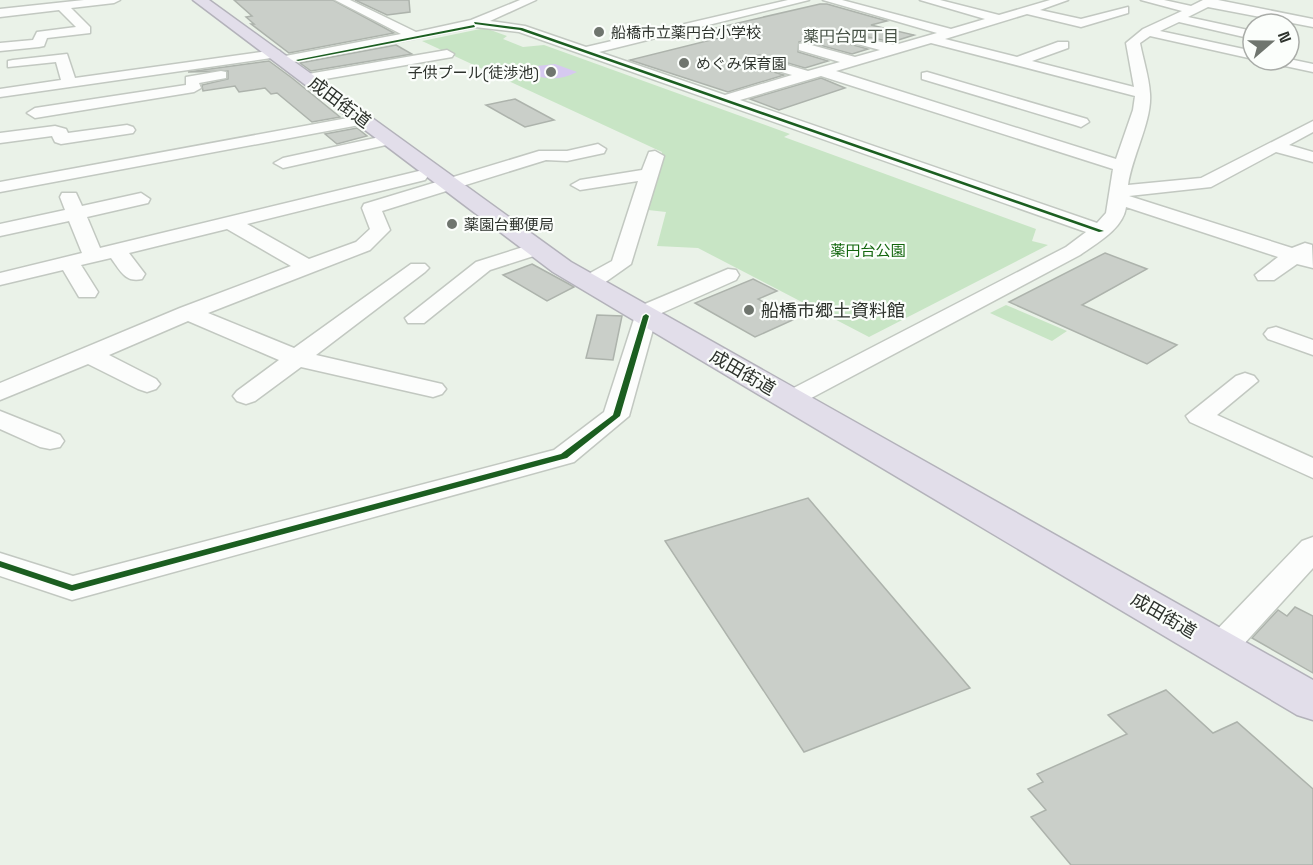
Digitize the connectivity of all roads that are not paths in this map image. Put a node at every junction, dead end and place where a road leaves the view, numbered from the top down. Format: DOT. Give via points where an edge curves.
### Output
graph roads {
  1 [pos="114,0"];
  2 [pos="201,0"];
  3 [pos="341,0"];
  4 [pos="530,0"];
  5 [pos="803,0"];
  6 [pos="829,0"];
  7 [pos="865,0"];
  8 [pos="1062,0"];
  9 [pos="1147,0"];
  10 [pos="1009,2"];
  11 [pos="912,3"];
  12 [pos="1101,5"];
  13 [pos="62,6"];
  14 [pos="961,9"];
  15 [pos="1028,9"];
  16 [pos="1189,10"];
  17 [pos="874,12"];
  18 [pos="0,13"];
  19 [pos="1139,17"];
  20 [pos="996,18"];
  21 [pos="18,22"];
  22 [pos="909,22"];
  23 [pos="475,23"];
  24 [pos="1313,23"];
  25 [pos="882,25"];
  26 [pos="1241,27"];
  27 [pos="1241,30"];
  28 [pos="948,32"];
  29 [pos="40,35"];
  30 [pos="415,36"];
  31 [pos="844,36"];
  32 [pos="929,38"];
  33 [pos="1063,45"];
  34 [pos="0,47"];
  35 [pos="804,47"];
  36 [pos="893,49"];
  37 [pos="586,51"];
  38 [pos="1241,51"];
  39 [pos="447,54"];
  40 [pos="993,55"];
  41 [pos="283,60"];
  42 [pos="759,61"];
  43 [pos="853,61"];
  44 [pos="1017,62"];
  45 [pos="0,65"];
  46 [pos="948,70"];
  47 [pos="813,73"];
  48 [pos="308,78"];
  49 [pos="916,80"];
  50 [pos="739,81"];
  51 [pos="69,83"];
  52 [pos="32,88"];
  53 [pos="761,89"];
  54 [pos="882,91"];
  55 [pos="0,93"];
  56 [pos="167,93"];
  57 [pos="725,100"];
  58 [pos="1142,102"];
  59 [pos="1121,105"];
  60 [pos="82,107"];
  61 [pos="120,111"];
  62 [pos="364,120"];
  63 [pos="18,122"];
  64 [pos="1081,122"];
  65 [pos="1311,129"];
  66 [pos="127,130"];
  67 [pos="0,138"];
  68 [pos="389,140"];
  69 [pos="1276,147"];
  70 [pos="598,149"];
  71 [pos="1068,150"];
  72 [pos="1313,157"];
  73 [pos="150,159"];
  74 [pos="283,163"];
  75 [pos="1122,166"];
  76 [pos="61,176"];
  77 [pos="327,177"];
  78 [pos="441,178"];
  79 [pos="580,185"];
  80 [pos="0,187"];
  81 [pos="344,192"];
  82 [pos="1118,195"];
  83 [pos="141,199"];
  84 [pos="76,213"];
  85 [pos="229,222"];
  86 [pos="0,230"];
  87 [pos="1101,231"];
  88 [pos="1313,243"];
  89 [pos="115,249"];
  90 [pos="536,249"];
  91 [pos="93,255"];
  92 [pos="1304,259"];
  93 [pos="68,261"];
  94 [pos="307,267"];
  95 [pos="418,268"];
  96 [pos="134,274"];
  97 [pos="728,275"];
  98 [pos="1266,275"];
  99 [pos="0,279"];
  100 [pos="589,283"];
  101 [pos="87,292"];
  102 [pos="188,313"];
  103 [pos="643,315"];
  104 [pos="416,318"];
  105 [pos="1276,334"];
  106 [pos="1313,348"];
  107 [pos="88,354"];
  108 [pos="299,358"];
  109 [pos="1245,381"];
  110 [pos="147,384"];
  111 [pos="433,388"];
  112 [pos="0,392"];
  113 [pos="246,396"];
  114 [pos="790,399"];
  115 [pos="0,419"];
  116 [pos="50,441"];
  117 [pos="1313,469"];
  118 [pos="1313,548"];
  119 [pos="0,564"];
  120 [pos="1220,648"];
  121 [pos="1313,702"];
  1 -- 13 [label="street"];
  2 -- 41 [label="highway, 成田街道"];
  3 -- 30 [label="street"];
  4 -- 23 [label="street"];
  5 -- 37 [label="street"];
  6 -- 17 [label="street"];
  7 -- 11 [label="street"];
  8 -- 15 [label="street"];
  9 -- 16 [label="street"];
  10 -- 15 [label="street"];
  11 -- 14 [label="street"];
  11 -- 17 [label="street"];
  12 -- 19 [label="street"];
  13 -- 21 [label="street"];
  13 -- 29 [label="street" via="86,30"];
  14 -- 20 [label="street"];
  14 -- 22 [label="street"];
  15 -- 19 [label="street" via="1081,23"];
  15 -- 20 [label="street"];
  16 -- 19 [label="street"];
  16 -- 24 [label="street"];
  16 -- 26 [label="street"];
  16 -- 27 [label="street" via="1210,28"];
  17 -- 22 [label="street"];
  18 -- 21 [label="street"];
  19 -- 38 [label="street"];
  19 -- 58 [label="street" via="1133,43"];
  20 -- 28 [label="street"];
  21 -- 29 [label="street" via="20,37"];
  22 -- 28 [label="street"];
  23 -- 30 [label="street"];
  23 -- 37 [label="street" via="521,29"];
  25 -- 32 [label="street"];
  28 -- 32 [label="street"];
  29 -- 34 [label="street" via="39,43"];
  30 -- 41 [label="street"];
  31 -- 36 [label="street"];
  32 -- 36 [label="street"];
  32 -- 40 [label="street"];
  33 -- 44 [label="street"];
  35 -- 43 [label="street"];
  36 -- 43 [label="street"];
  37 -- 57 [label="street"];
  39 -- 48 [label="street"];
  40 -- 44 [label="street"];
  40 -- 64 [label="street" via="969,63 1084,99"];
  41 -- 48 [label="highway, 成田街道"];
  41 -- 51 [label="street"];
  41 -- 56 [label="street" via="191,80 194,88"];
  42 -- 47 [label="street"];
  43 -- 47 [label="street"];
  44 -- 58 [label="street"];
  45 -- 51 [label="street" via="62,57"];
  46 -- 49 [label="street"];
  47 -- 53 [label="street"];
  47 -- 54 [label="street"];
  48 -- 62 [label="highway, 成田街道"];
  49 -- 54 [label="street"];
  49 -- 64 [label="street"];
  50 -- 53 [label="street"];
  51 -- 52 [label="street"];
  52 -- 55 [label="street"];
  52 -- 63 [label="street"];
  53 -- 57 [label="street"];
  54 -- 71 [label="street"];
  56 -- 60 [label="street"];
  56 -- 61 [label="street" via="171,102"];
  57 -- 87 [label="street"];
  58 -- 59 [label="street"];
  58 -- 75 [label="street"];
  60 -- 61 [label="street" via="81,116"];
  60 -- 63 [label="street"];
  61 -- 66 [label="street"];
  62 -- 68 [label="highway, 成田街道"];
  62 -- 73 [label="street"];
  63 -- 66 [label="street" via="60,132 61,139"];
  63 -- 67 [label="street"];
  64 -- 71 [label="street"];
  65 -- 69 [label="street"];
  66 -- 73 [label="street"];
  68 -- 74 [label="street"];
  68 -- 78 [label="highway, 成田街道"];
  69 -- 72 [label="street"];
  69 -- 82 [label="street" via="1205,183"];
  70 -- 78 [label="street" via="567,156 545,155"];
  71 -- 75 [label="street"];
  73 -- 76 [label="street"];
  75 -- 82 [label="street"];
  76 -- 80 [label="street"];
  76 -- 84 [label="street"];
  77 -- 81 [label="street"];
  78 -- 81 [label="street"];
  78 -- 90 [label="highway, 成田街道"];
  78 -- 94 [label="street" via="371,208 380,230 363,246"];
  79 -- 100 [label="street" via="653,165 621,264"];
  81 -- 85 [label="street"];
  82 -- 87 [label="street" via="1114,214"];
  82 -- 92 [label="street"];
  83 -- 84 [label="street"];
  84 -- 86 [label="street"];
  84 -- 91 [label="street"];
  85 -- 89 [label="street"];
  85 -- 94 [label="street"];
  87 -- 114 [label="street" via="1073,251"];
  88 -- 92 [label="street"];
  89 -- 91 [label="street"];
  89 -- 96 [label="street"];
  90 -- 100 [label="highway, 成田街道"];
  90 -- 104 [label="street" via="483,266"];
  91 -- 93 [label="street"];
  92 -- 98 [label="street"];
  93 -- 99 [label="street"];
  93 -- 101 [label="street"];
  94 -- 102 [label="street"];
  95 -- 108 [label="street"];
  97 -- 103 [label="street"];
  100 -- 103 [label="highway, 成田街道"];
  102 -- 107 [label="street"];
  102 -- 108 [label="street"];
  103 -- 114 [label="highway, 成田街道"];
  103 -- 119 [label="street" via="616,416 564,456 72,588"];
  105 -- 106 [label="street"];
  107 -- 110 [label="street"];
  107 -- 112 [label="street"];
  108 -- 111 [label="street"];
  108 -- 113 [label="street"];
  109 -- 117 [label="street" via="1199,416"];
  114 -- 120 [label="highway, 成田街道"];
  115 -- 116 [label="street"];
  118 -- 120 [label="street"];
  120 -- 121 [label="highway, 成田街道"];
}
